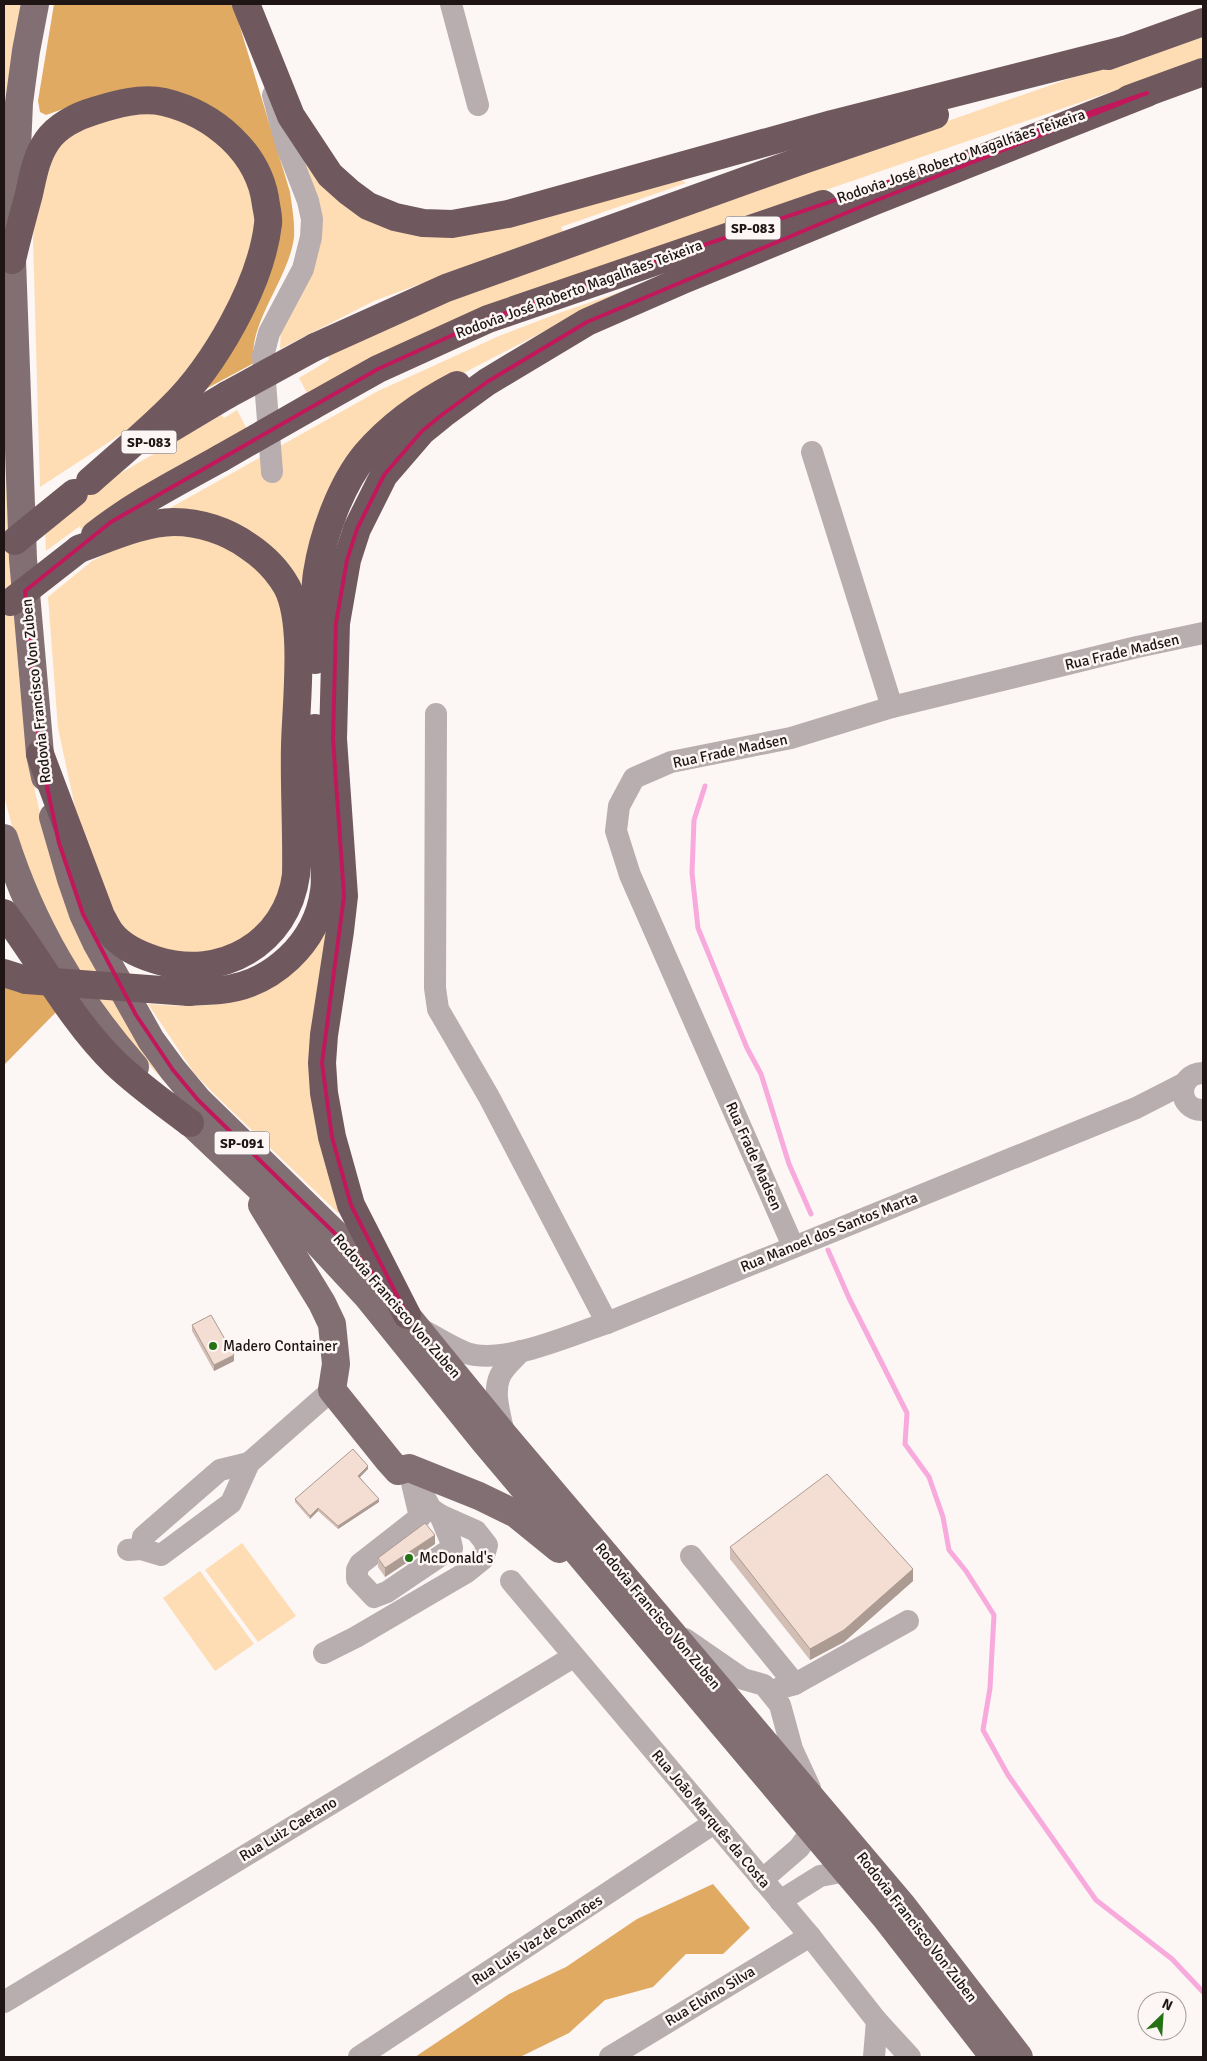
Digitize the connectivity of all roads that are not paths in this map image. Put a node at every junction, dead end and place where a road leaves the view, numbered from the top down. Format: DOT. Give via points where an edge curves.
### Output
graph roads {
  1 [pos="35,4"];
  2 [pos="450,4"];
  3 [pos="247,8"];
  4 [pos="1203,22"];
  5 [pos="1124,50"];
  6 [pos="1203,72"];
  7 [pos="1147,93"];
  8 [pos="478,105"];
  9 [pos="12,260"];
  10 [pos="587,322"];
  11 [pos="812,452"];
  12 [pos="272,472"];
  13 [pos="82,487"];
  14 [pos="79,548"];
  15 [pos="4,550"];
  16 [pos="4,608"];
  17 [pos="1203,633"];
  18 [pos="892,707"];
  19 [pos="436,714"];
  20 [pos="40,754"];
  21 [pos="4,838"];
  22 [pos="4,913"];
  23 [pos="15,977"];
  24 [pos="1194,1078"];
  25 [pos="1136,1108"];
  26 [pos="1200,1110"];
  27 [pos="190,1123"];
  28 [pos="234,1165"];
  29 [pos="793,1246"];
  30 [pos="412,1321"];
  31 [pos="607,1323"];
  32 [pos="521,1351"];
  33 [pos="332,1390"];
  34 [pos="504,1435"];
  35 [pos="248,1463"];
  36 [pos="424,1474"];
  37 [pos="440,1515"];
  38 [pos="691,1556"];
  39 [pos="510,1582"];
  40 [pos="908,1621"];
  41 [pos="655,1627"];
  42 [pos="324,1654"];
  43 [pos="573,1656"];
  44 [pos="795,1684"];
  45 [pos="772,1695"];
  46 [pos="816,1818"];
  47 [pos="714,1823"];
  48 [pos="846,1870"];
  49 [pos="762,1880"];
  50 [pos="780,1901"];
  51 [pos="810,1936"];
  52 [pos="4,2002"];
  53 [pos="877,2021"];
  54 [pos="360,2057"];
  55 [pos="610,2057"];
  56 [pos="874,2057"];
  57 [pos="910,2057"];
  58 [pos="994,2057"];
  59 [pos="1019,2057"];
  1 -- 9 [label="main road, Rodovia Francisco Von Zuben / SP-091" via="19,103"];
  2 -- 8 [label="street"];
  3 -- 5 [label="highway" via="291,116 330,174 368,206 395,218 422,223 452,224 508,214 832,124"];
  3 -- 12 [label="street" via="286,144 312,219 303,269 269,333 263,356"];
  4 -- 5 [label="highway, SP-083"];
  5 -- 13 [label="highway, SP-083, bridge" via="803,160 446,288 315,348 227,395"];
  6 -- 7 [label="highway, Rodovia José Roberto Magalhães Teixeira / SP-083"];
  7 -- 10 [label="highway" via="863,206"];
  7 -- 14 [label="highway, Rodovia José Roberto Magalhães Teixeira / SP-083, bridge" via="488,319 378,369 141,503"];
  9 -- 13 [label="highway" via="37,161 48,140 64,125 115,104 138,100 163,102 204,117 240,147 265,193 268,222 260,263 237,314 211,359 172,408"];
  9 -- 20 [label="main road, Rodovia Francisco Von Zuben / SP-091" via="23,559"];
  10 -- 23 [label="highway, bridge" via="516,353 415,410 366,454 337,505 325,537 317,574 315,615 315,768 325,890 318,916 292,956 268,975 221,990 190,992"];
  10 -- 30 [label="highway" via="487,382 422,431 384,475 370,501 357,528 340,592 336,623 333,739 344,896 324,1035 324,1092 332,1137 351,1204"];
  11 -- 18 [label="street"];
  13 -- 15 [label="highway, SP-083, bridge"];
  14 -- 16 [label="highway, Rodovia José Roberto Magalhães Teixeira / SP-083, bridge"];
  14 -- 20 [label="highway" via="156,524 196,524 237,538 257,552 287,588 294,608 298,640 296,842 294,890 282,916 265,938 252,948 235,958 219,962 186,966 166,964 128,947 112,934 101,916"];
  17 -- 18 [label="street, Rua Frade Madsen"];
  18 -- 29 [label="street, Rua Frade Madsen" via="791,738 671,762 634,778 619,806 616,831 630,875"];
  19 -- 31 [label="street" via="435,988 438,1009 489,1097"];
  20 -- 30 [label="main road, Rodovia Francisco Von Zuben / SP-091" via="60,844 83,914 151,1040 198,1100 358,1256"];
  21 -- 27 [label="main road, Rodovia Francisco Von Zuben / SP-091" via="29,908 85,1004 139,1071"];
  22 -- 27 [label="highway" via="116,1064"];
  24 -- 25 [label="street, Rua Manoel dos Santos Marta"];
  24 -- 26 [label="street" via="1182,1092 1185,1101"];
  25 -- 26 [label="street, Rua Manoel dos Santos Marta"];
  25 -- 29 [label="street, Rua Manoel dos Santos Marta"];
  27 -- 28 [label="main road, Rodovia Francisco Von Zuben / SP-091"];
  28 -- 33 [label="main road" via="279,1230 332,1324 336,1364"];
  28 -- 41 [label="main road, Rodovia Francisco Von Zuben / SP-091" via="316,1241 367,1296 484,1441"];
  29 -- 31 [label="street, Rua Manoel dos Santos Marta"];
  30 -- 32 [label="street, Rua Manoel dos Santos Marta" via="473,1355"];
  30 -- 34 [label="main road, Rodovia Francisco Von Zuben / SP-091"];
  31 -- 32 [label="street, Rua Manoel dos Santos Marta"];
  32 -- 34 [label="street" via="500,1374 497,1387"];
  33 -- 35 [label="street"];
  33 -- 36 [label="main road" via="398,1471 409,1468"];
  34 -- 41 [label="main road, Rodovia Francisco Von Zuben / SP-091"];
  35 -- 35 [label="street" via="220,1470 143,1537 134,1549 162,1556 231,1503"];
  36 -- 37 [label="street" via="419,1488 431,1509"];
  36 -- 37 [label="street" via="412,1483 420,1517 360,1564 357,1570 357,1579 374,1597 387,1592 452,1548"];
  36 -- 41 [label="main road" via="516,1514"];
  37 -- 42 [label="street" via="476,1532 487,1545 483,1559 455,1580"];
  38 -- 44 [label="street"];
  39 -- 43 [label="street, Rua João Marquês da Costa"];
  40 -- 44 [label="street"];
  41 -- 45 [label="street" via="743,1679 764,1685"];
  41 -- 46 [label="main road, Rodovia Francisco Von Zuben / SP-091"];
  43 -- 47 [label="street, Rua João Marquês da Costa"];
  43 -- 52 [label="street, Rua Luiz Caetano"];
  44 -- 45 [label="street" via="782,1687"];
  45 -- 46 [label="street" via="780,1705"];
  46 -- 48 [label="main road, Rodovia Francisco Von Zuben / SP-091"];
  46 -- 49 [label="street" via="799,1848"];
  46 -- 59 [label="main road, Rodovia Francisco Von Zuben / SP-091" via="902,1905"];
  47 -- 49 [label="street, Rua João Marquês da Costa"];
  47 -- 54 [label="street, Rua Luís Vaz de Camões"];
  48 -- 50 [label="street" via="820,1876"];
  48 -- 58 [label="main road, Rodovia Francisco Von Zuben / SP-091"];
  49 -- 50 [label="street, Rua João Marquês da Costa"];
  50 -- 51 [label="street, Rua João Marquês da Costa"];
  51 -- 53 [label="street, Rua João Marquês da Costa"];
  51 -- 55 [label="street, Rua Elvino Silva"];
  53 -- 56 [label="street"];
  53 -- 57 [label="street, Rua João Marquês da Costa"];
}
